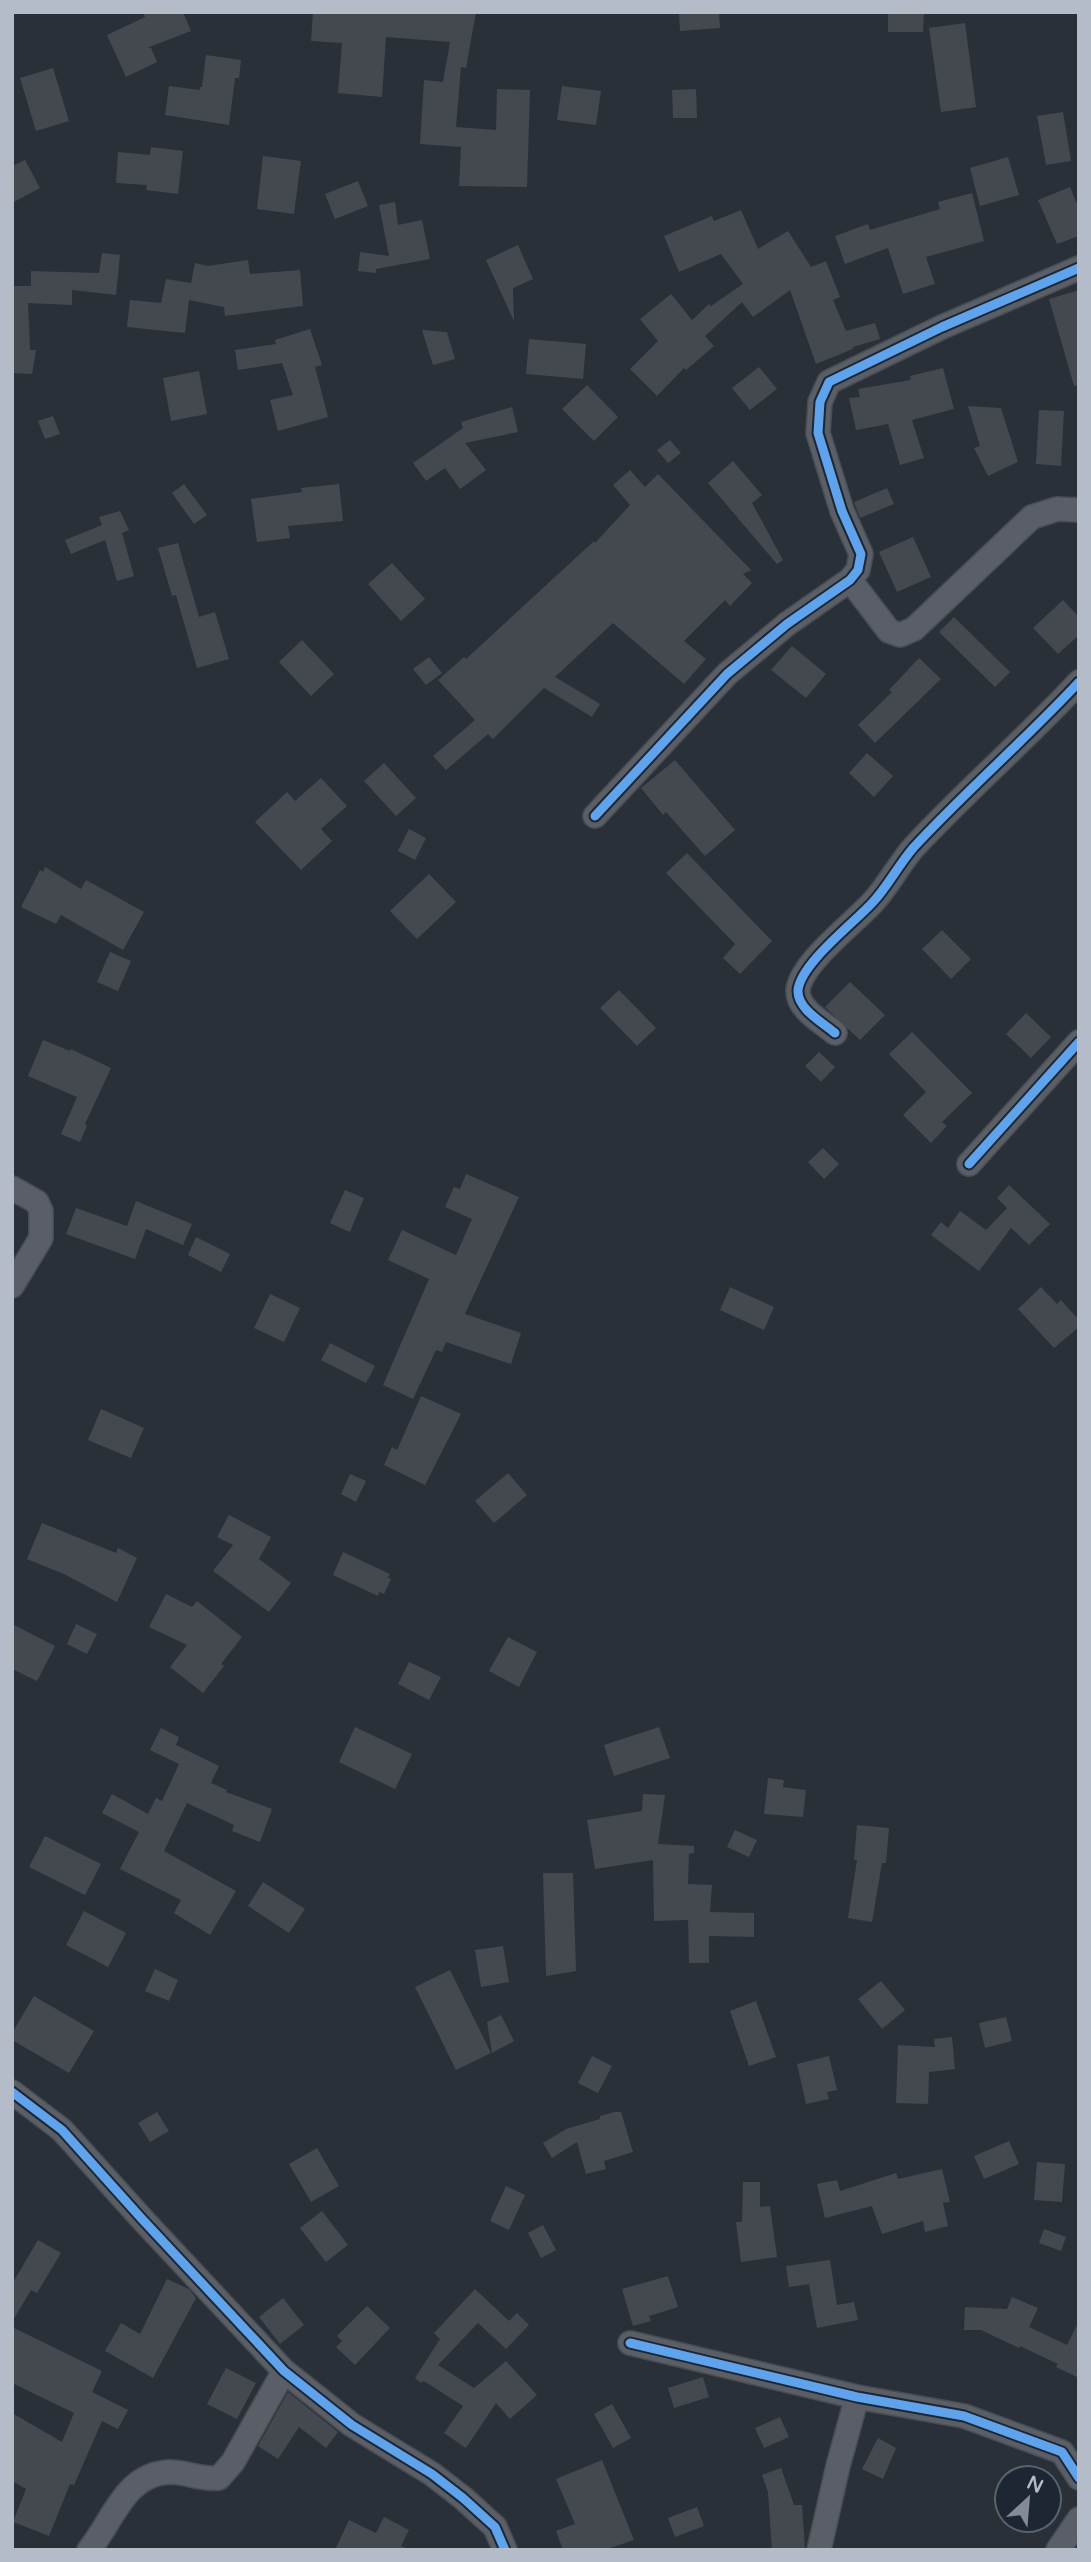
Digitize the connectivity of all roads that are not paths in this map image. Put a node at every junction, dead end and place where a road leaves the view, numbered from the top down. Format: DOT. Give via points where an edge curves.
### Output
graph roads {
  1 [pos="1079,268"];
  2 [pos="1079,510"];
  3 [pos="850,580"];
  4 [pos="1079,681"];
  5 [pos="595,817"];
  6 [pos="835,1032"];
  7 [pos="1079,1042"];
  8 [pos="969,1164"];
  9 [pos="12,1188"];
  10 [pos="12,1286"];
  11 [pos="12,2092"];
  12 [pos="630,2343"];
  13 [pos="284,2371"];
  14 [pos="858,2397"];
  15 [pos="1079,2478"];
  16 [pos="1079,2519"];
  17 [pos="89,2550"];
  18 [pos="505,2550"];
  19 [pos="819,2550"];
  20 [pos="1058,2550"];
  1 -- 3 [label="street" via="829,382 820,402 818,433 842,511 861,554"];
  2 -- 3 [label="street" via="1057,509 1032,517 914,629 900,635 889,631"];
  3 -- 5 [label="street" via="727,674"];
  4 -- 6 [label="street" via="913,849 873,902 839,933 802,978 798,993 805,1009"];
  7 -- 8 [label="street"];
  9 -- 10 [label="street" via="37,1202 41,1238"];
  11 -- 13 [label="street" via="62,2130"];
  12 -- 14 [label="street"];
  13 -- 17 [label="street" via="233,2462 219,2478 171,2472 137,2483"];
  13 -- 18 [label="street" via="352,2425 463,2498 495,2527"];
  14 -- 15 [label="street" via="964,2416 1062,2452"];
  14 -- 19 [label="street"];
  16 -- 20 [label="street"];
}
